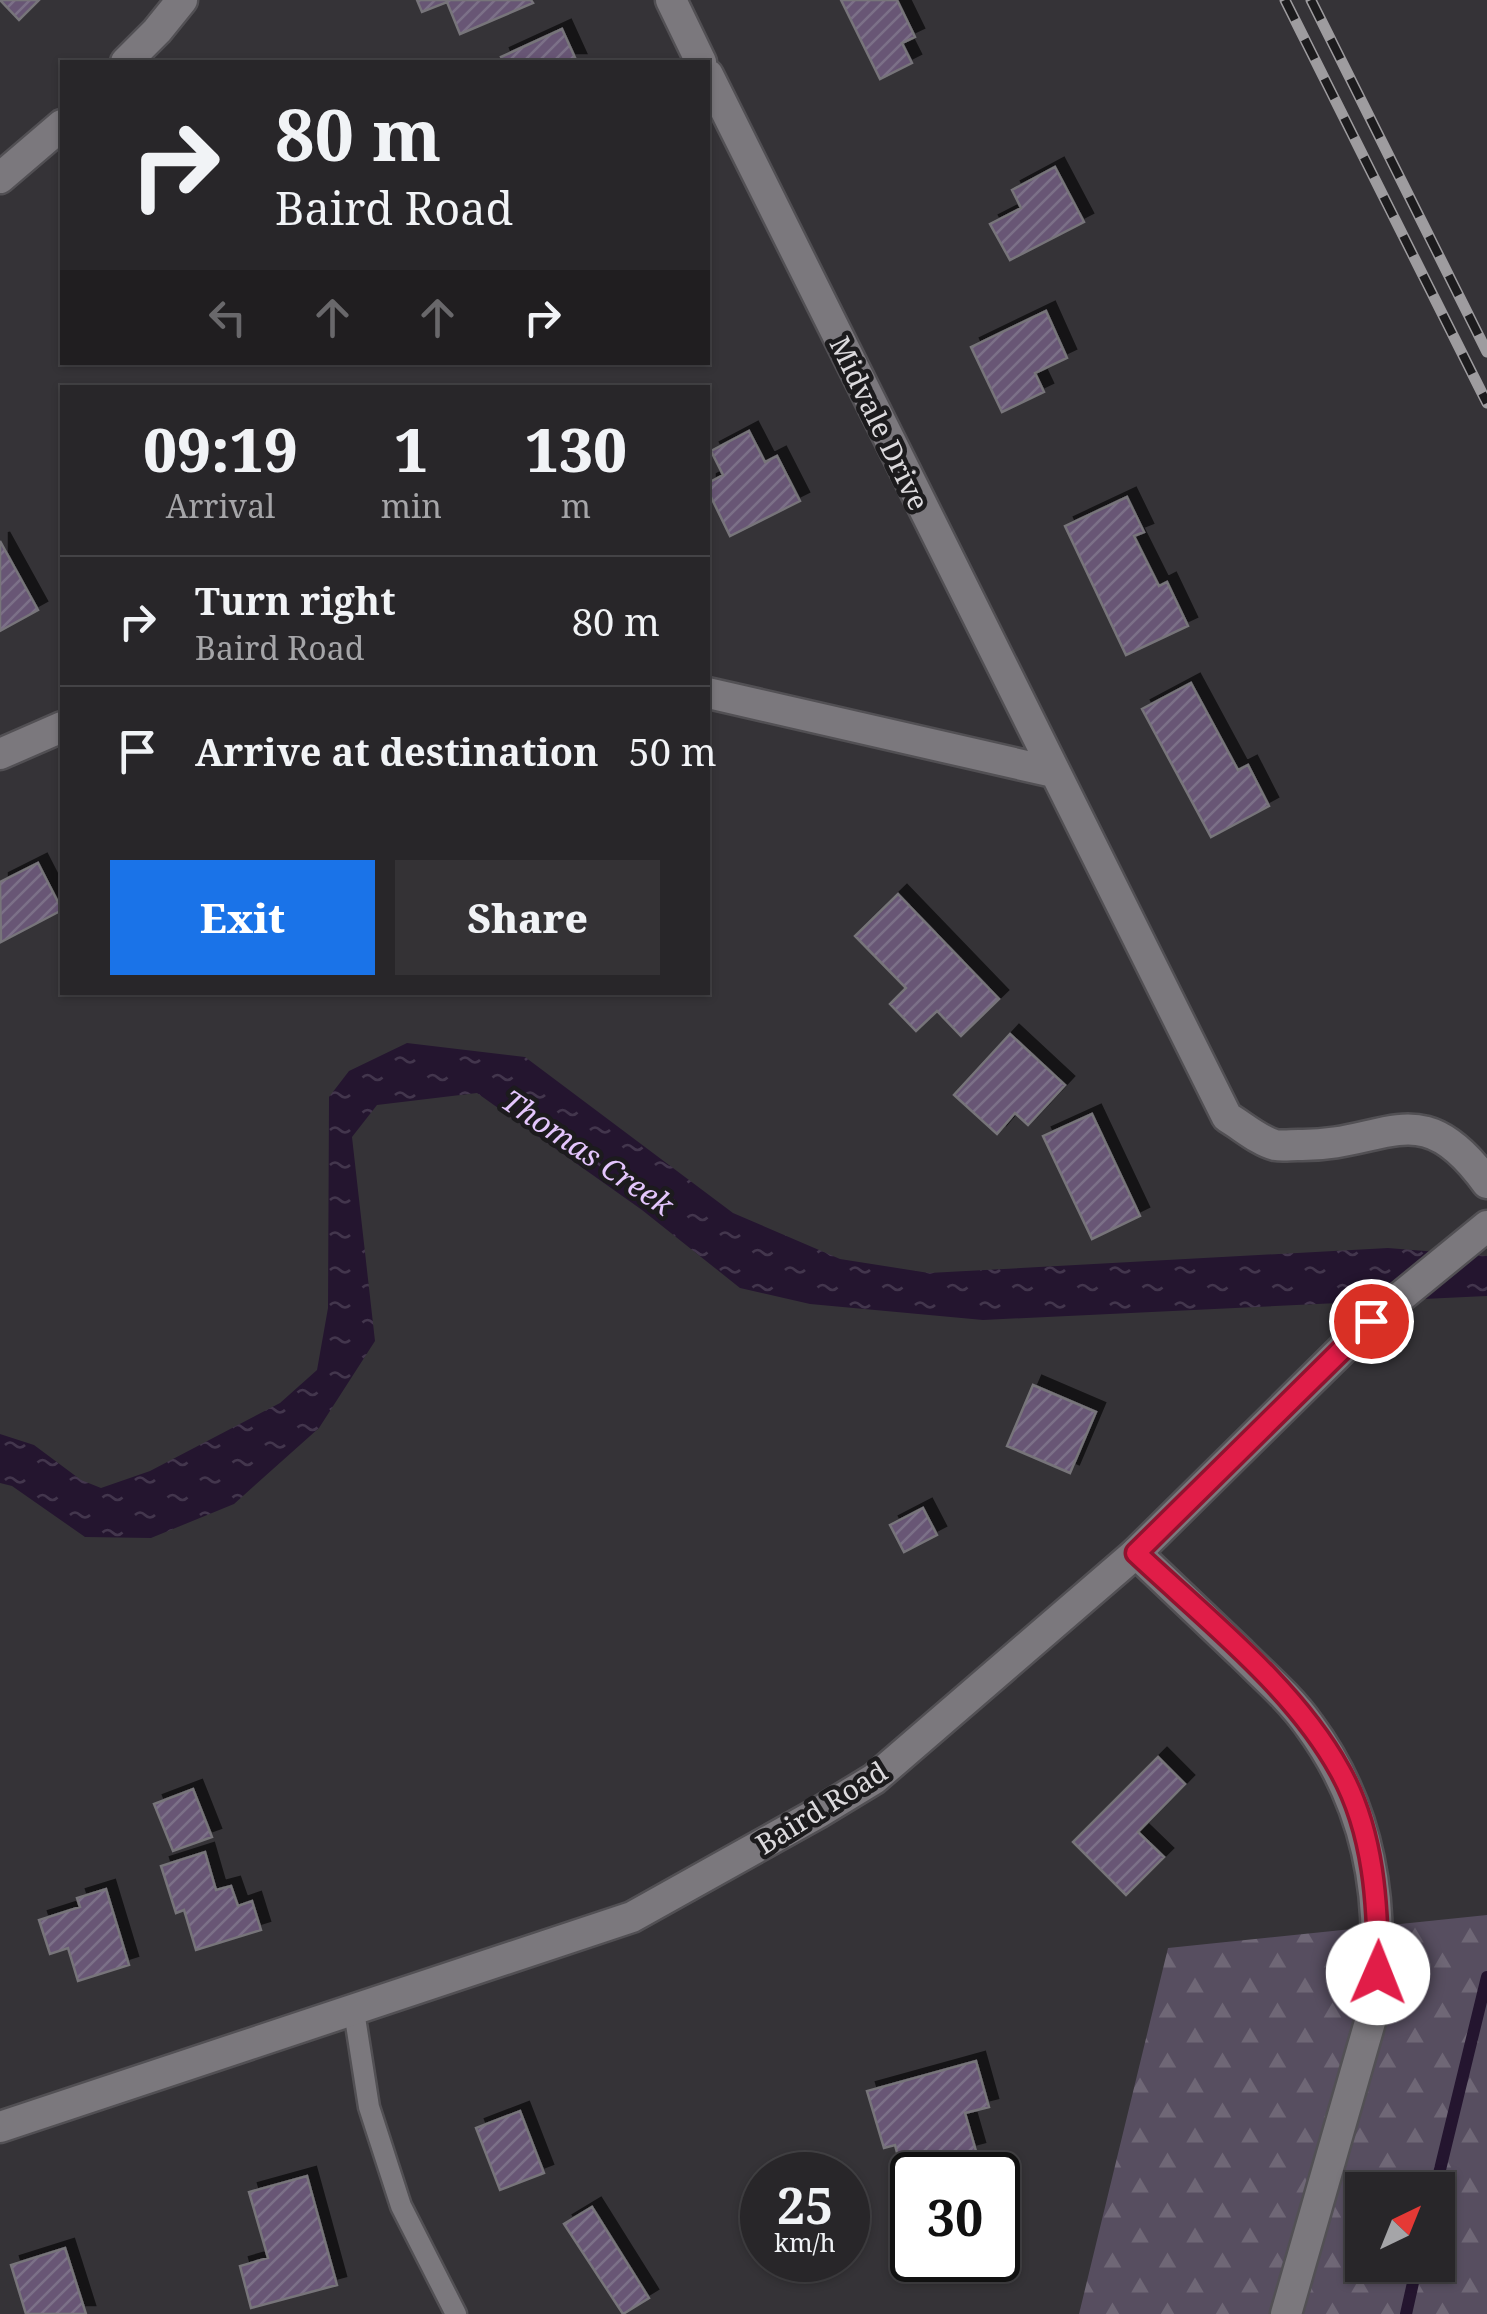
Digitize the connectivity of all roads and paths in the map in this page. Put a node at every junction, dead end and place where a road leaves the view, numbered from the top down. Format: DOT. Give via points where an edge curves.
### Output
graph roads {
  1 [pos="182,0"];
  2 [pos="670,0"];
  3 [pos="128,60"];
  4 [pos="701,60"];
  5 [pos="710,79"];
  6 [pos="60,126"];
  7 [pos="0,178"];
  8 [pos="710,693"];
  9 [pos="60,728"];
  10 [pos="0,754"];
  11 [pos="1053,772"];
  12 [pos="1487,1184"];
  13 [pos="1487,1226"];
  14 [pos="1136,1553"];
  15 [pos="354,2011"];
  16 [pos="0,2127"];
  17 [pos="456,2314"];
  18 [pos="1286,2314"];
  1 -- 3 [label="street"];
  2 -- 4 [label="street"];
  5 -- 11 [label="street, Midvale Drive"];
  6 -- 7 [label="street"];
  8 -- 11 [label="street"];
  9 -- 10 [label="street"];
  11 -- 12 [label="street, Midvale Drive" via="1227,1117 1273,1144 1325,1146 1387,1129 1441,1134"];
  13 -- 14 [label="street, Baird Road" via="1371,1321"];
  14 -- 15 [label="street, Baird Road" via="874,1779 818,1813 632,1918"];
  14 -- 18 [label="street" via="1308,1722 1341,1773 1373,1872 1378,1973 1370,2022"];
  15 -- 16 [label="street, Baird Road"];
  15 -- 17 [label="lane" via="369,2107 401,2206"];
}
